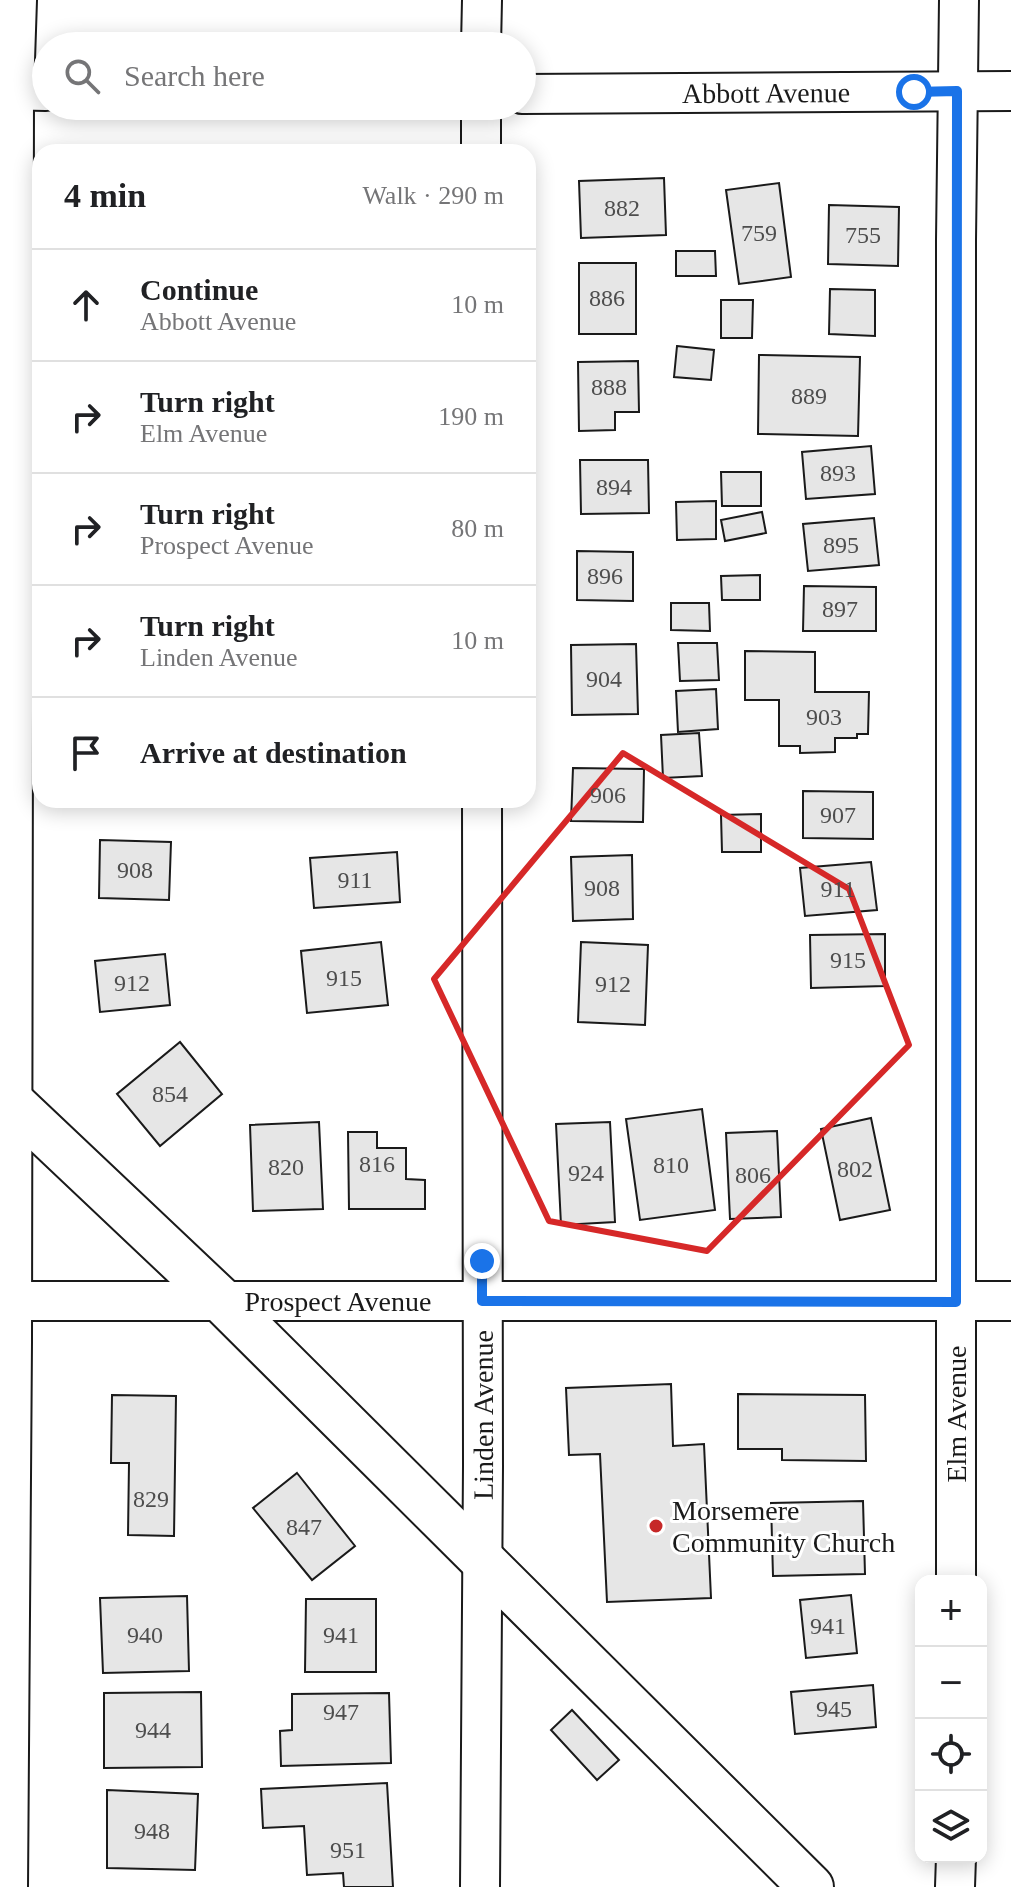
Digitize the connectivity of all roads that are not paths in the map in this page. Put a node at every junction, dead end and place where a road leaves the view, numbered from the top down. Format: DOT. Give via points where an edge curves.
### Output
graph roads {
  1 [pos="14,0"];
  2 [pos="482,0"];
  3 [pos="959,0"];
  4 [pos="481,32"];
  5 [pos="19,90"];
  6 [pos="957,91"];
  7 [pos="1011,91"];
  8 [pos="536,94"];
  9 [pos="481,120"];
  10 [pos="481,144"];
  11 [pos="482,808"];
  12 [pos="4,1095"];
  13 [pos="220,1299"];
  14 [pos="4,1301"];
  15 [pos="482,1301"];
  16 [pos="1011,1301"];
  17 [pos="956,1302"];
  18 [pos="481,1560"];
  19 [pos="956,1575"];
  20 [pos="956,1863"];
  21 [pos="5,1887"];
  22 [pos="480,1887"];
  23 [pos="811,1887"];
  24 [pos="955,1887"];
  1 -- 5 [label="street"];
  2 -- 4 [label="street"];
  3 -- 6 [label="street, Elm Avenue"];
  5 -- 12 [label="street"];
  6 -- 7 [label="street, Abbott Avenue"];
  6 -- 8 [label="street, Abbott Avenue"];
  6 -- 17 [label="street, Elm Avenue"];
  9 -- 10 [label="street"];
  11 -- 15 [label="street, Linden Avenue"];
  12 -- 13 [label="street"];
  12 -- 14 [label="street"];
  13 -- 14 [label="street, Prospect Avenue"];
  13 -- 15 [label="street, Prospect Avenue"];
  13 -- 18 [label="street"];
  14 -- 21 [label="street"];
  15 -- 17 [label="street, Prospect Avenue"];
  15 -- 18 [label="street, Linden Avenue"];
  16 -- 17 [label="street, Prospect Avenue"];
  17 -- 19 [label="street, Elm Avenue"];
  18 -- 22 [label="street, Linden Avenue"];
  18 -- 23 [label="street"];
  20 -- 24 [label="street"];
}
